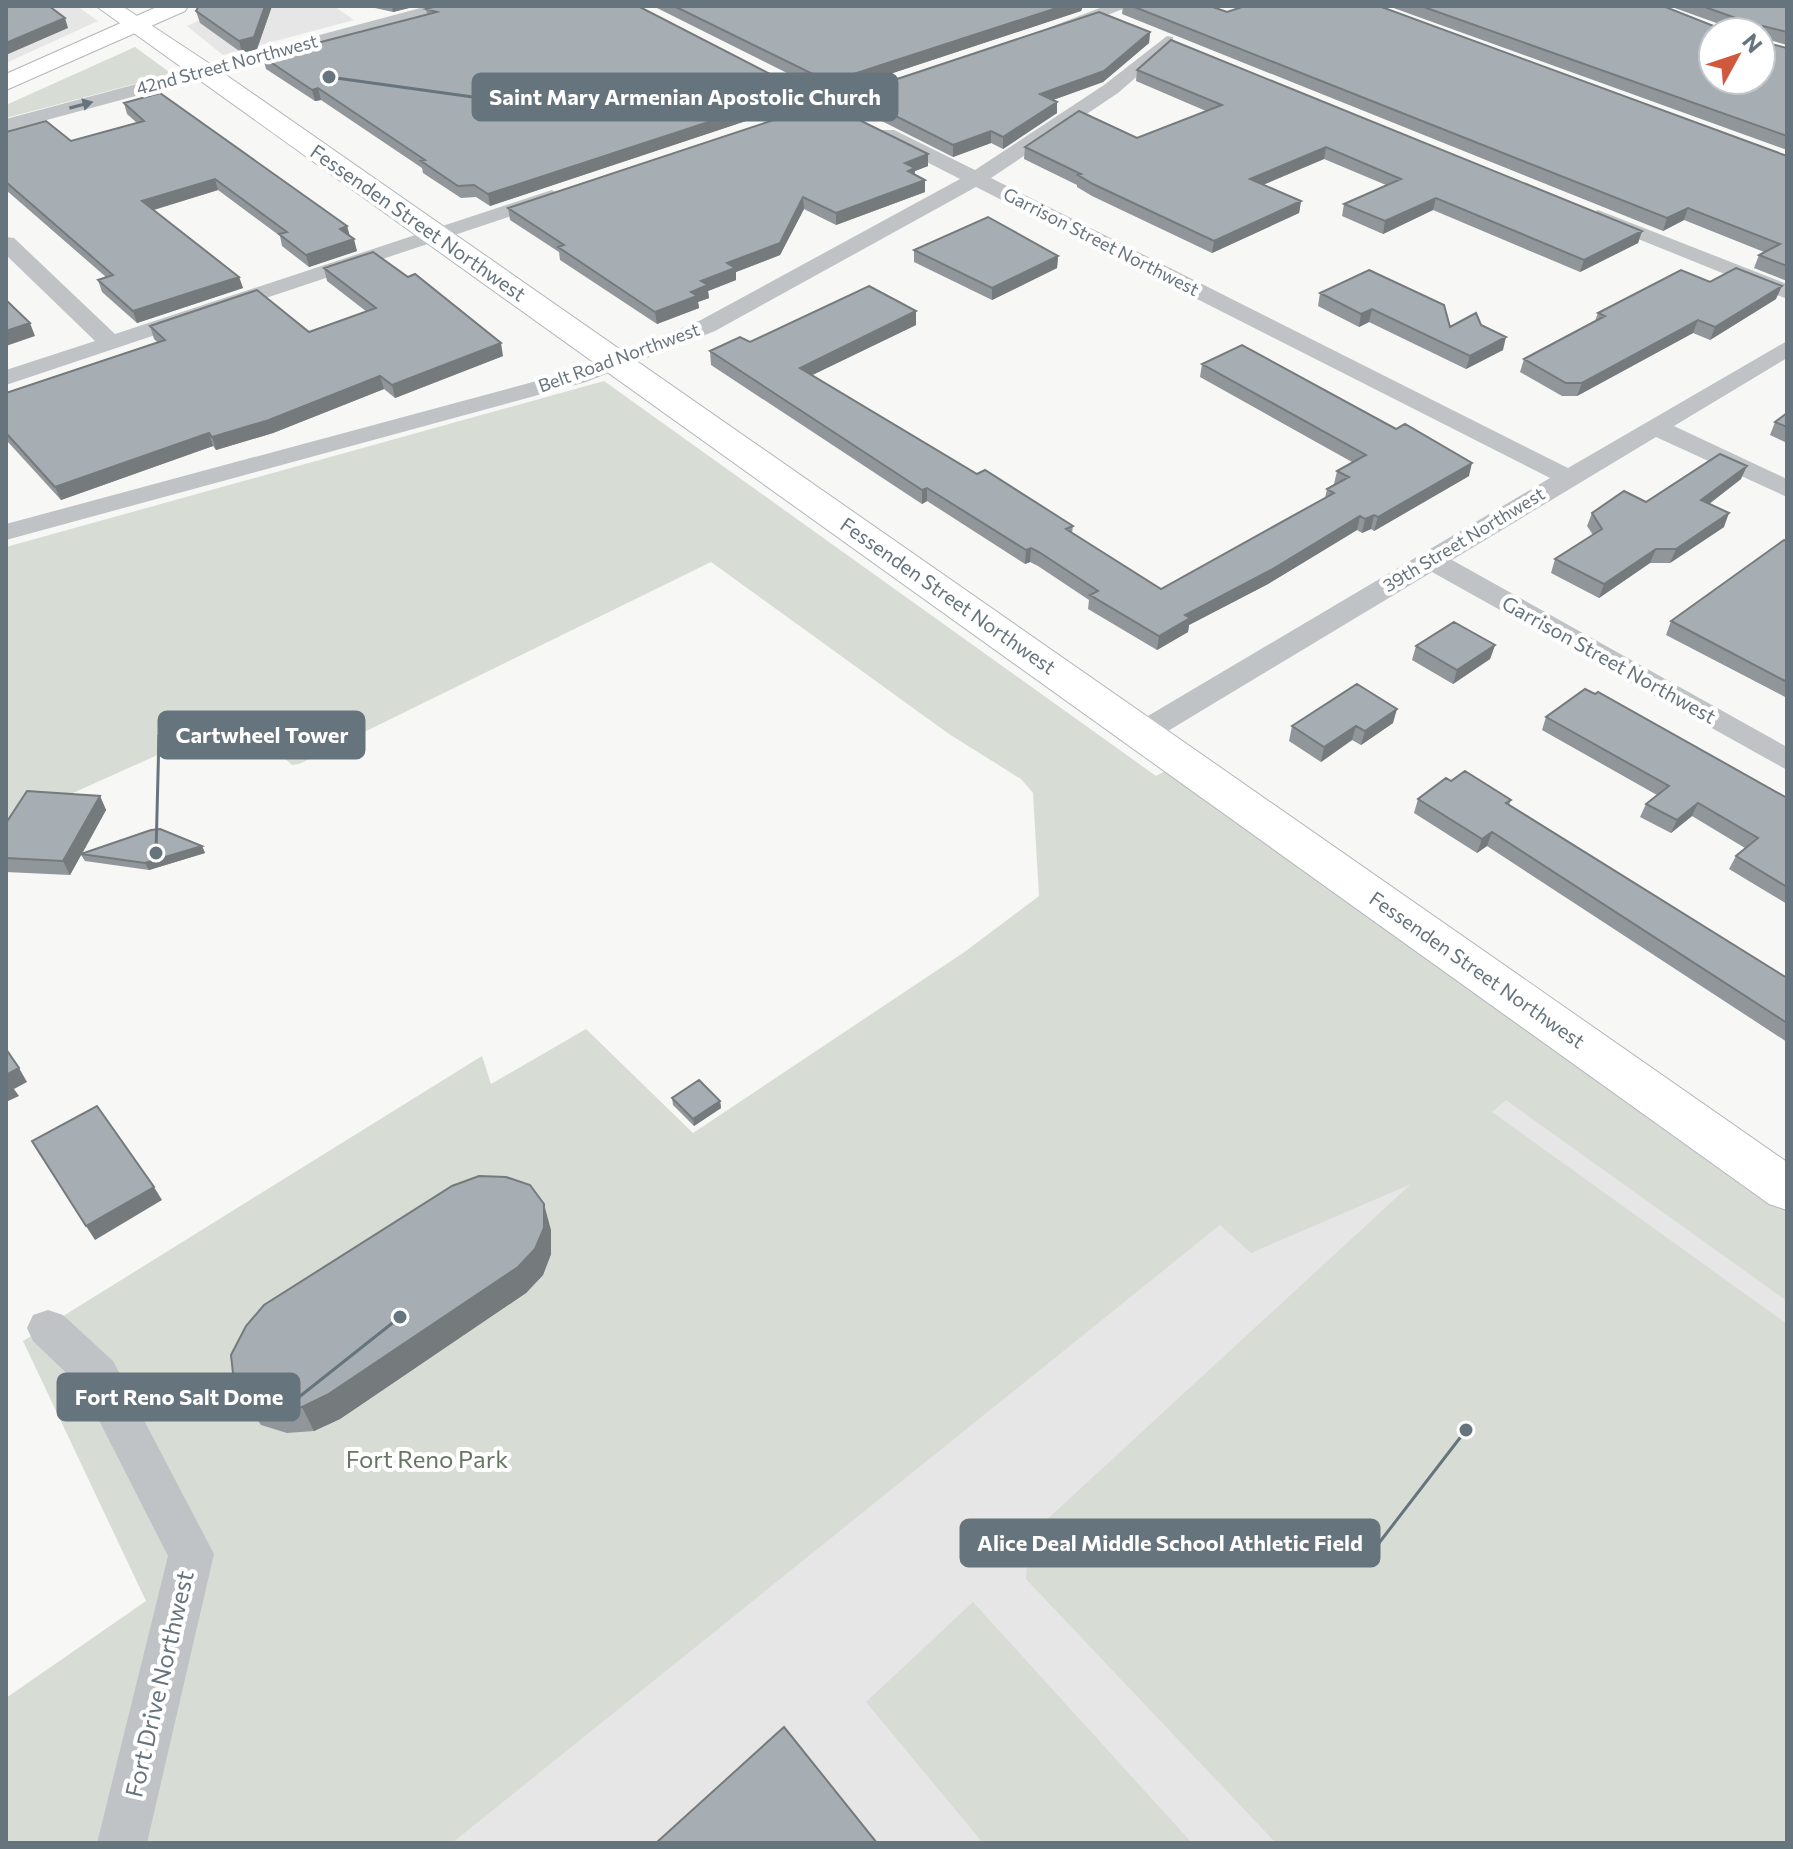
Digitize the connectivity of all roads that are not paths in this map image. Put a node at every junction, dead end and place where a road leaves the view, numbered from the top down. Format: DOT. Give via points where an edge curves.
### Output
graph roads {
  1 [pos="107,6"];
  2 [pos="177,6"];
  3 [pos="448,6"];
  4 [pos="1090,10"];
  5 [pos="1130,20"];
  6 [pos="135,26"];
  7 [pos="1042,33"];
  8 [pos="205,71"];
  9 [pos="908,78"];
  10 [pos="6,83"];
  11 [pos="801,91"];
  12 [pos="828,104"];
  13 [pos="6,125"];
  14 [pos="767,125"];
  15 [pos="978,179"];
  16 [pos="577,188"];
  17 [pos="1577,207"];
  18 [pos="436,235"];
  19 [pos="6,243"];
  20 [pos="1787,292"];
  21 [pos="111,343"];
  22 [pos="1787,348"];
  23 [pos="616,362"];
  24 [pos="6,378"];
  25 [pos="1655,427"];
  26 [pos="1569,478"];
  27 [pos="1787,489"];
  28 [pos="6,532"];
  29 [pos="1432,560"];
  30 [pos="1142,733"];
  31 [pos="1787,760"];
  32 [pos="1787,1189"];
  33 [pos="48,1328"];
  34 [pos="122,1843"];
  1 -- 6 [label="street, Fessenden Street Northwest"];
  2 -- 6 [label="street"];
  3 -- 8 [label="street, 42nd Street Northwest"];
  4 -- 5 [label="street"];
  4 -- 7 [label="street"];
  5 -- 15 [label="street, Belt Road Northwest" via="1174,44"];
  6 -- 8 [label="street, Fessenden Street Northwest"];
  6 -- 10 [label="street"];
  13 -- 8 [label="street, 42nd Street Northwest, one-way"];
  8 -- 18 [label="street, Fessenden Street Northwest"];
  9 -- 12 [label="street"];
  11 -- 12 [label="street, Garrison Street Northwest"];
  12 -- 14 [label="street"];
  12 -- 15 [label="street, Garrison Street Northwest"];
  15 -- 23 [label="street, Belt Road Northwest" via="723,319"];
  15 -- 26 [label="street, Garrison Street Northwest"];
  16 -- 18 [label="street"];
  17 -- 20 [label="street"];
  18 -- 21 [label="street"];
  18 -- 23 [label="street, Fessenden Street Northwest"];
  19 -- 21 [label="street"];
  21 -- 24 [label="street"];
  22 -- 25 [label="street, 39th Street Northwest"];
  23 -- 28 [label="street, Belt Road Northwest" via="578,377"];
  23 -- 30 [label="street, Fessenden Street Northwest"];
  25 -- 26 [label="street, 39th Street Northwest"];
  25 -- 27 [label="street"];
  26 -- 29 [label="street, 39th Street Northwest"];
  29 -- 30 [label="street, 39th Street Northwest"];
  29 -- 31 [label="street, Garrison Street Northwest"];
  30 -- 32 [label="street, Fessenden Street Northwest"];
  33 -- 34 [label="street, Fort Drive Northwest" via="98,1375 191,1554"];
}
